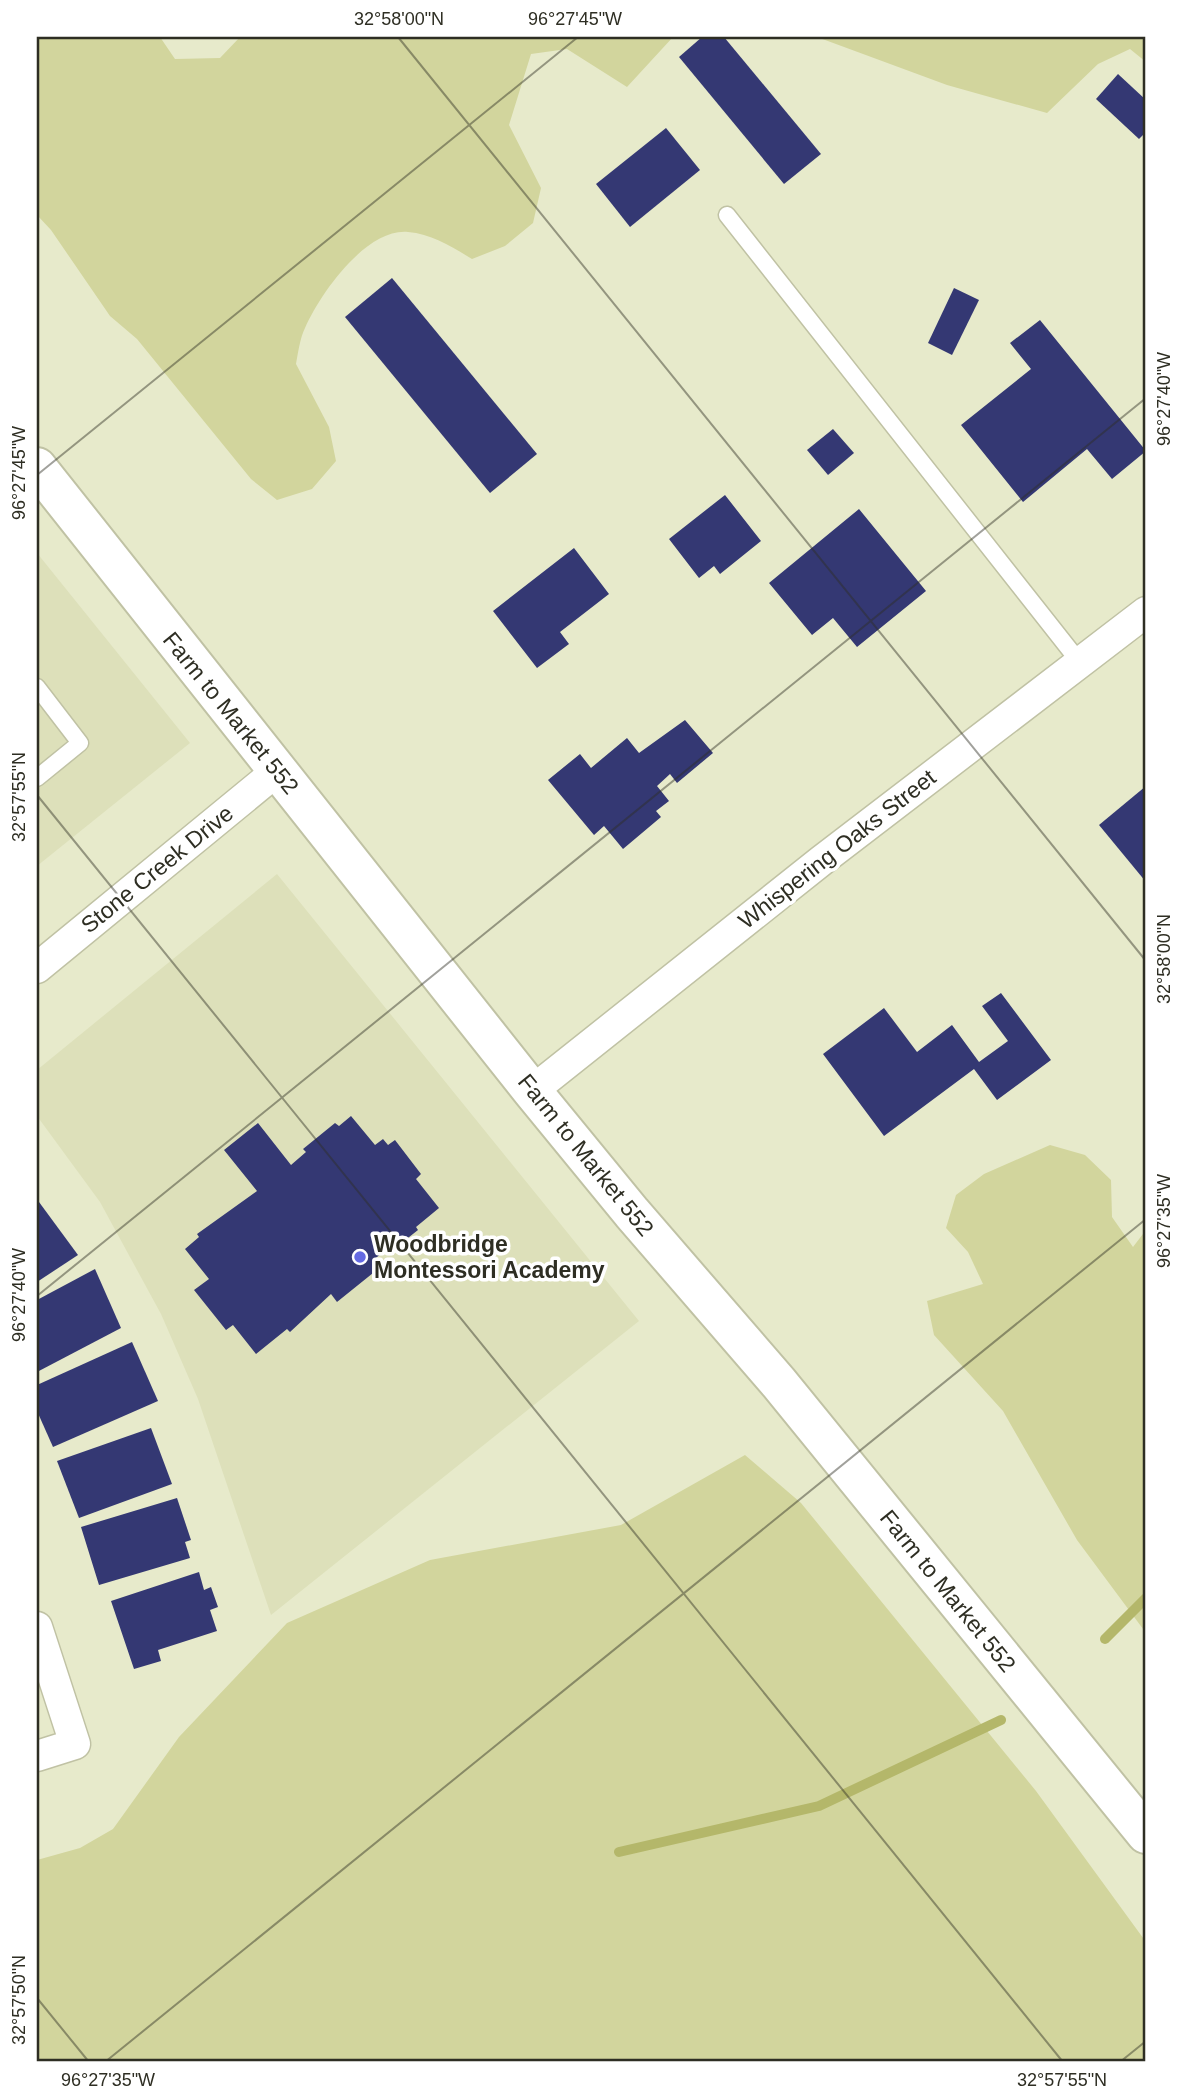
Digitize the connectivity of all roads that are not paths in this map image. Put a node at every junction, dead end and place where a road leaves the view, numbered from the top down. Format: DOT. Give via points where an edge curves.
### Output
graph roads {
  1 [pos="727,215"];
  2 [pos="37,467"];
  3 [pos="1146,612"];
  4 [pos="1081,664"];
  5 [pos="37,687"];
  6 [pos="277,771"];
  7 [pos="37,778"];
  8 [pos="37,968"];
  9 [pos="532,1091"];
  10 [pos="37,1627"];
  11 [pos="37,1756"];
  12 [pos="1146,1834"];
  1 -- 4 [label="lane"];
  2 -- 6 [label="main road, Farm to Market 552"];
  3 -- 4 [label="street, Whispering Oaks Street"];
  4 -- 9 [label="street, Whispering Oaks Street" via="831,853"];
  5 -- 7 [label="lane" via="80,743"];
  6 -- 8 [label="street, Stone Creek Drive"];
  6 -- 9 [label="main road, Farm to Market 552"];
  9 -- 12 [label="main road, Farm to Market 552" via="779,1383"];
  10 -- 11 [label="street" via="75,1744"];
}
